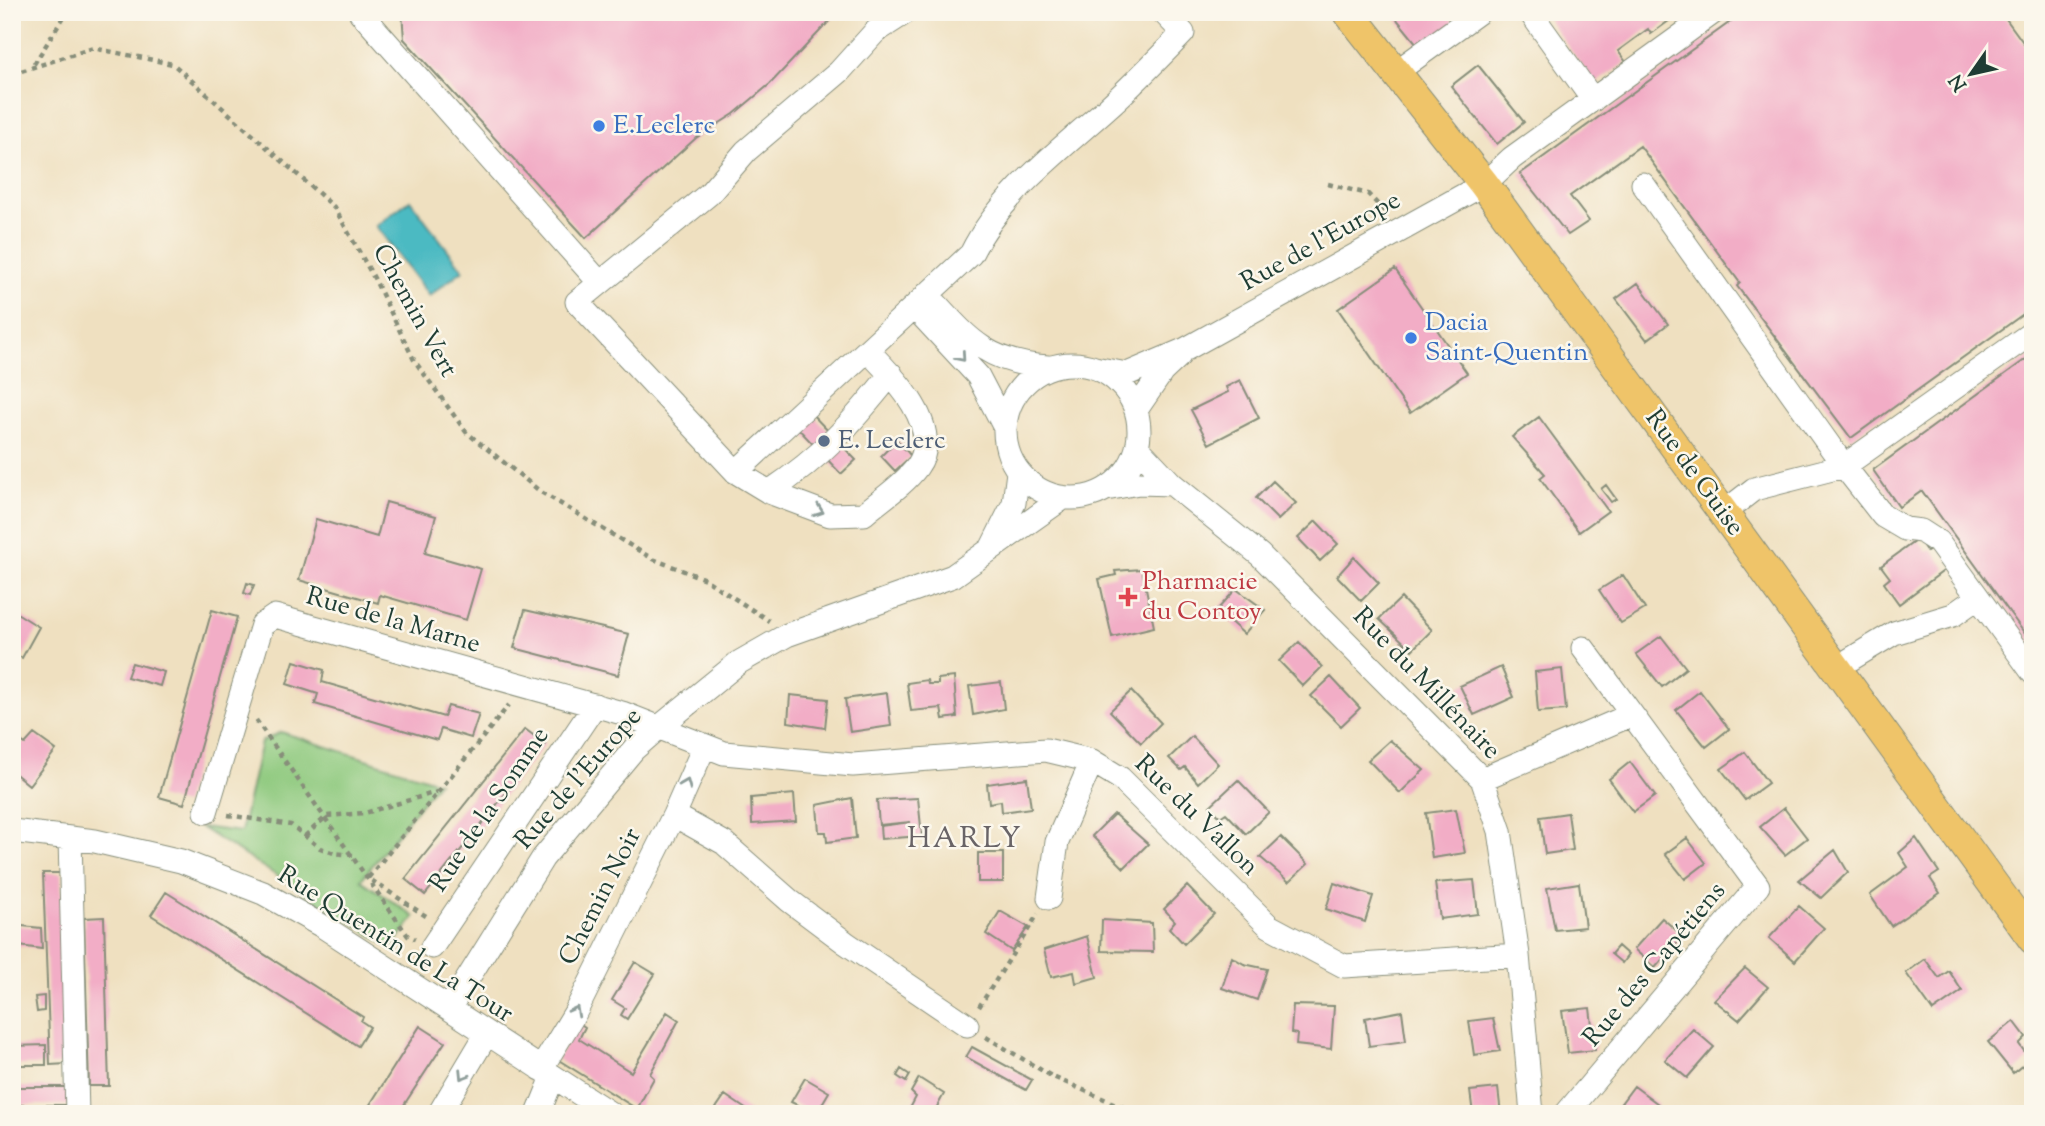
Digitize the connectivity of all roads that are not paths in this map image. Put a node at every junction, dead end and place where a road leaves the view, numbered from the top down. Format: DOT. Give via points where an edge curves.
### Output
graph roads {
  1 [pos="360,12"];
  2 [pos="906,12"];
  3 [pos="1163,12"];
  4 [pos="1348,12"];
  5 [pos="1479,12"];
  6 [pos="1530,12"];
  7 [pos="1714,12"];
  8 [pos="1396,72"];
  9 [pos="1593,100"];
  10 [pos="1484,184"];
  11 [pos="1643,184"];
  12 [pos="600,283"];
  13 [pos="921,301"];
  14 [pos="2033,332"];
  15 [pos="1186,349"];
  16 [pos="868,351"];
  17 [pos="1048,367"];
  18 [pos="1100,369"];
  19 [pos="891,374"];
  20 [pos="1136,410"];
  21 [pos="1004,426"];
  22 [pos="1138,447"];
  23 [pos="1843,466"];
  24 [pos="736,472"];
  25 [pos="1018,472"];
  26 [pos="1172,484"];
  27 [pos="1106,489"];
  28 [pos="769,492"];
  29 [pos="1063,498"];
  30 [pos="1723,513"];
  31 [pos="989,553"];
  32 [pos="1977,598"];
  33 [pos="1583,648"];
  34 [pos="1836,668"];
  35 [pos="2033,673"];
  36 [pos="595,705"];
  37 [pos="1631,715"];
  38 [pos="657,729"];
  39 [pos="704,747"];
  40 [pos="1092,761"];
  41 [pos="1482,779"];
  42 [pos="206,812"];
  43 [pos="674,815"];
  44 [pos="12,831"];
  45 [pos="70,838"];
  46 [pos="1049,898"];
  47 [pos="438,938"];
  48 [pos="2033,939"];
  49 [pos="1518,955"];
  50 [pos="450,1007"];
  51 [pos="967,1026"];
  52 [pos="486,1035"];
  53 [pos="547,1073"];
  54 [pos="77,1114"];
  55 [pos="439,1114"];
  56 [pos="538,1114"];
  57 [pos="611,1114"];
  58 [pos="1532,1114"];
  59 [pos="1566,1114"];
  1 -- 12 [label="street"];
  2 -- 12 [label="street" via="875,32 839,72 746,151 709,194"];
  3 -- 13 [label="street" via="1183,33 1105,110 1062,145 984,228 971,254"];
  4 -- 8 [label="main road, Rue de Guise"];
  5 -- 8 [label="street"];
  6 -- 9 [label="street"];
  7 -- 9 [label="street, Rue de l'Europe"];
  8 -- 10 [label="main road, Rue de Guise"];
  9 -- 10 [label="street, Rue de l'Europe" via="1512,158"];
  10 -- 15 [label="street, Rue de l'Europe"];
  10 -- 30 [label="main road, Rue de Guise"];
  11 -- 23 [label="street"];
  12 -- 24 [label="street" via="577,302"];
  13 -- 16 [label="street"];
  13 -- 17 [label="street" via="982,351 1019,366"];
  13 -- 21 [label="street, one-way" via="978,376"];
  14 -- 23 [label="street"];
  15 -- 18 [label="street, Rue de l'Europe" via="1127,374"];
  15 -- 20 [label="street, Rue de l'Europe" via="1162,372"];
  16 -- 19 [label="street"];
  16 -- 24 [label="street"];
  17 -- 18 [label="street" via="1065,363"];
  17 -- 21 [label="street" via="1018,390"];
  18 -- 20 [label="street" via="1128,393"];
  19 -- 28 [label="street" via="847,430 807,467"];
  28 -- 19 [label="street, one-way" via="830,515 864,514 916,468 926,450 922,420"];
  20 -- 22 [label="street"];
  21 -- 25 [label="street" via="1010,458"];
  22 -- 26 [label="street, Rue du Millénaire"];
  22 -- 27 [label="street" via="1131,464"];
  23 -- 30 [label="street" via="1754,489"];
  23 -- 32 [label="street" via="1883,516 1938,542"];
  24 -- 28 [label="street"];
  25 -- 29 [label="street" via="1031,484"];
  25 -- 31 [label="street" via="1014,503"];
  26 -- 27 [label="street"];
  26 -- 41 [label="street, Rue du Millénaire" via="1260,555"];
  27 -- 29 [label="street"];
  29 -- 31 [label="street, Rue de l'Europe" via="1030,518"];
  30 -- 34 [label="main road, Rue de Guise"];
  31 -- 38 [label="street, Rue de l'Europe" via="927,587 787,635 738,663"];
  32 -- 34 [label="street" via="1953,615 1894,633"];
  32 -- 35 [label="street"];
  33 -- 37 [label="street, Rue des Capétiens"];
  34 -- 48 [label="main road, Rue de Guise"];
  36 -- 38 [label="street, Rue de la Marne"];
  36 -- 42 [label="street, Rue de la Marne" via="275,616 262,625"];
  36 -- 47 [label="street, Rue de la Somme"];
  37 -- 41 [label="street"];
  37 -- 59 [label="street, Rue des Capétiens" via="1758,886"];
  38 -- 39 [label="street, Rue du Vallon"];
  38 -- 50 [label="street, Rue de l'Europe" via="543,858"];
  39 -- 40 [label="street, Rue du Vallon" via="758,758 853,765 1045,750"];
  43 -- 39 [label="street, Chemin Noir, one-way"];
  40 -- 46 [label="street" via="1057,842"];
  40 -- 49 [label="street, Rue du Vallon" via="1120,778 1269,926 1344,966"];
  41 -- 49 [label="street, Rue du Millénaire" via="1500,831"];
  43 -- 51 [label="street" via="724,843 824,926"];
  53 -- 43 [label="street, Chemin Noir, one-way"];
  44 -- 45 [label="street, Rue Quentin de La Tour"];
  45 -- 50 [label="street, Rue Quentin de La Tour" via="181,862 263,893"];
  45 -- 54 [label="street"];
  49 -- 58 [label="street, Rue du Millénaire"];
  50 -- 52 [label="street, Rue Quentin de La Tour"];
  52 -- 53 [label="street, Rue Quentin de La Tour"];
  52 -- 55 [label="street, one-way"];
  53 -- 56 [label="street, Chemin Noir"];
  53 -- 57 [label="street, Rue Quentin de La Tour"];
}
